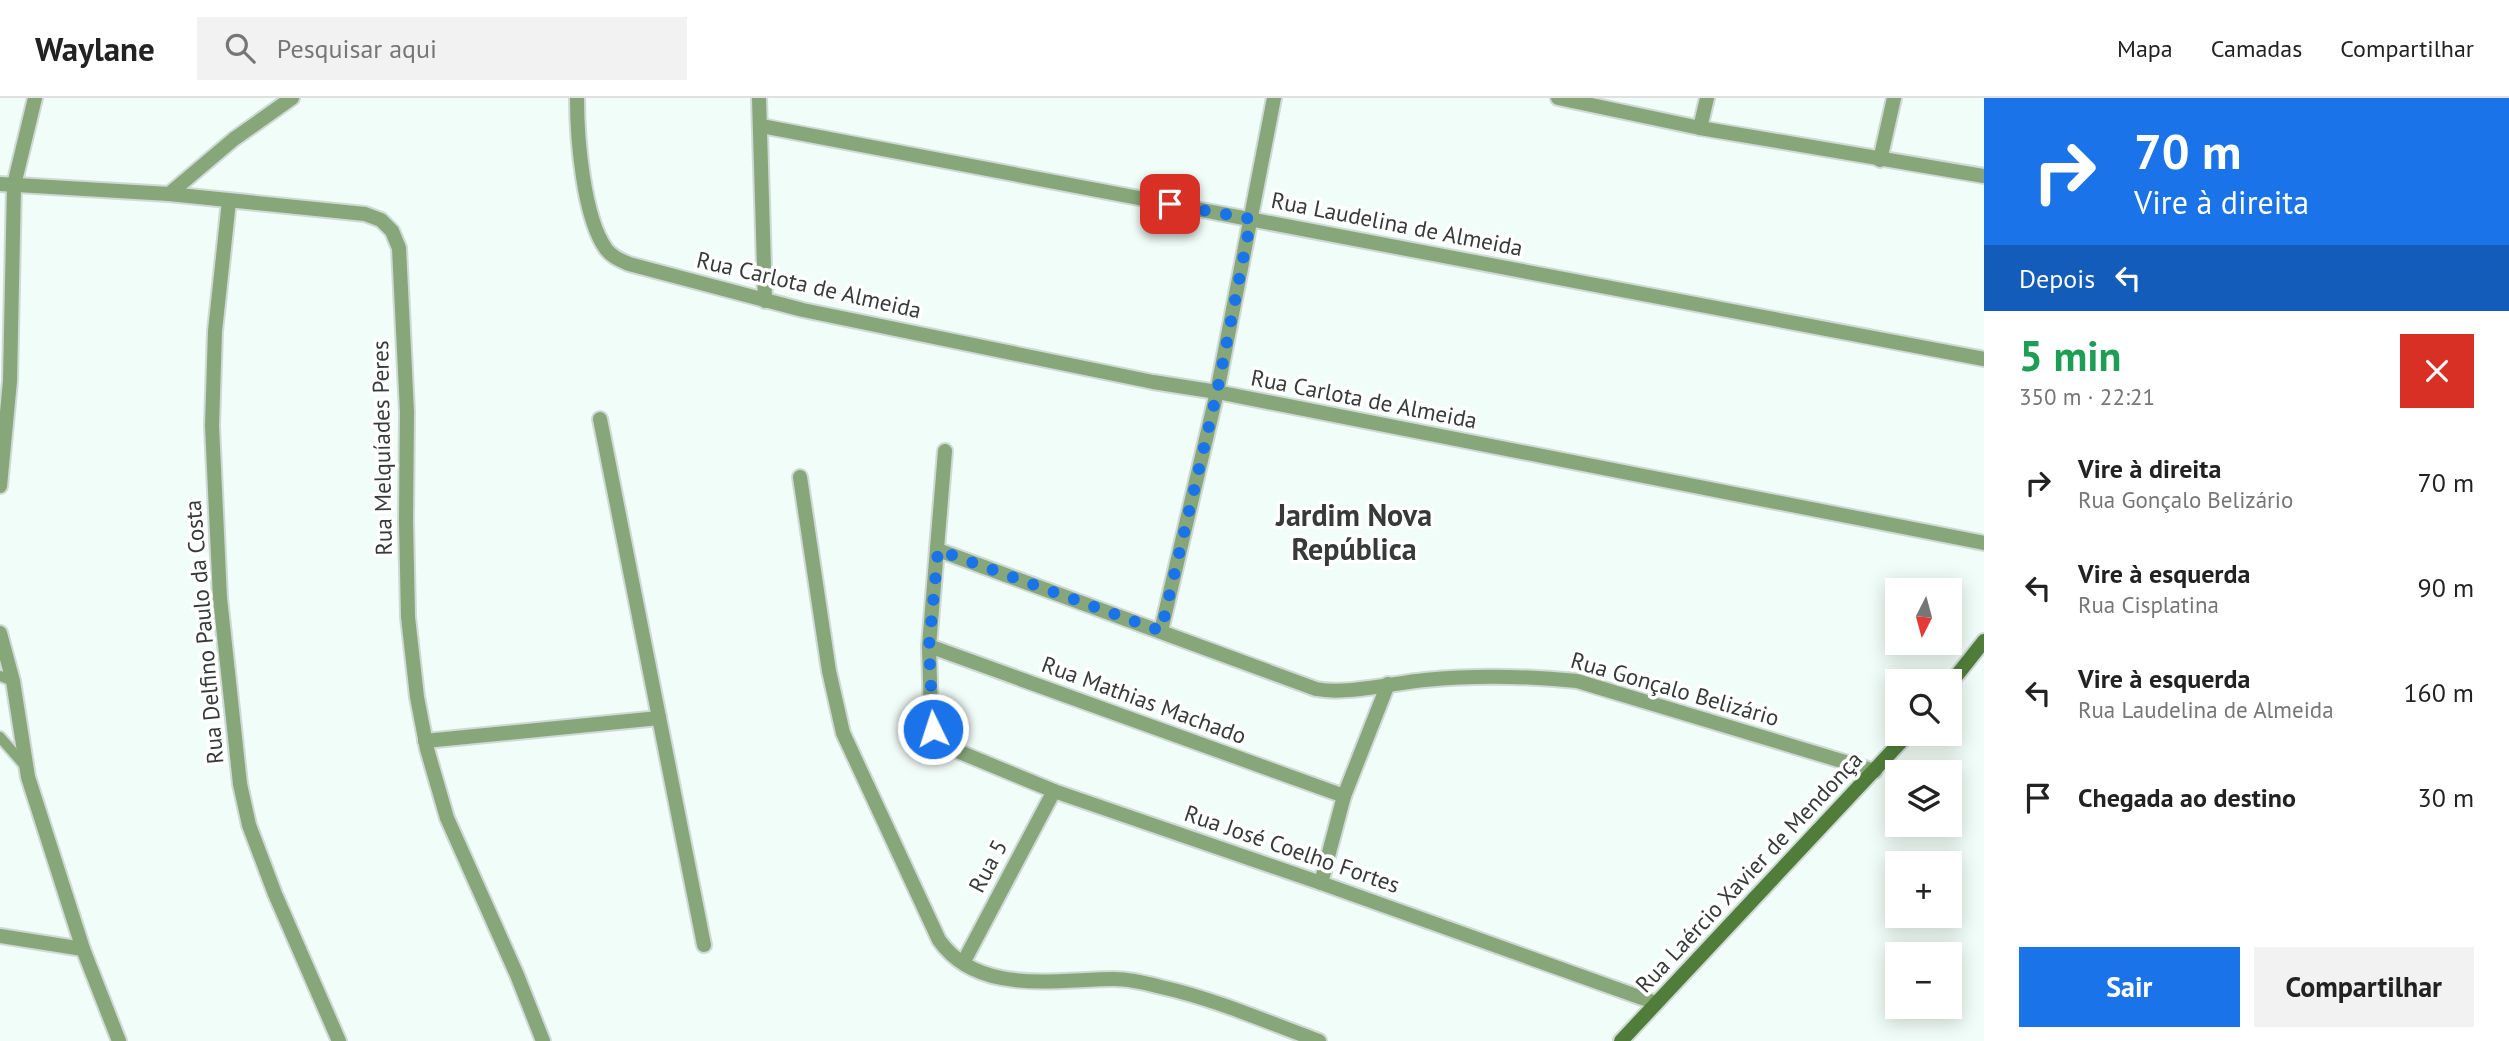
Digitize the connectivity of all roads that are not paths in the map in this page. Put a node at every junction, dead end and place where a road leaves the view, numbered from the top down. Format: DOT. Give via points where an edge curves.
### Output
graph roads {
  1 [pos="35,98"];
  2 [pos="292,98"];
  3 [pos="577,98"];
  4 [pos="759,98"];
  5 [pos="1274,98"];
  6 [pos="1558,98"];
  7 [pos="1707,98"];
  8 [pos="1894,98"];
  9 [pos="761,126"];
  10 [pos="1700,128"];
  11 [pos="1880,160"];
  12 [pos="1984,176"];
  13 [pos="7,184"];
  14 [pos="169,194"];
  15 [pos="229,201"];
  16 [pos="1251,219"];
  17 [pos="765,301"];
  18 [pos="1984,359"];
  19 [pos="1217,392"];
  20 [pos="3,415"];
  21 [pos="600,419"];
  22 [pos="945,451"];
  23 [pos="800,477"];
  24 [pos="0,486"];
  25 [pos="1984,543"];
  26 [pos="938,550"];
  27 [pos="1161,631"];
  28 [pos="0,633"];
  29 [pos="1984,641"];
  30 [pos="929,646"];
  31 [pos="1962,669"];
  32 [pos="7,679"];
  33 [pos="1388,684"];
  34 [pos="659,718"];
  35 [pos="0,737"];
  36 [pos="425,741"];
  37 [pos="1897,746"];
  38 [pos="26,767"];
  39 [pos="1875,771"];
  40 [pos="1054,791"];
  41 [pos="1344,796"];
  42 [pos="1321,883"];
  43 [pos="0,936"];
  44 [pos="704,945"];
  45 [pos="83,949"];
  46 [pos="963,963"];
  47 [pos="1656,1003"];
  48 [pos="118,1041"];
  49 [pos="339,1041"];
  50 [pos="543,1041"];
  51 [pos="1319,1041"];
  52 [pos="1621,1041"];
  1 -- 13 [label="street"];
  2 -- 14 [label="street"];
  3 -- 17 [label="street, Rua Carlota de Almeida" via="585,191 606,250 629,264"];
  4 -- 9 [label="street"];
  5 -- 16 [label="street"];
  6 -- 10 [label="street"];
  7 -- 10 [label="street"];
  8 -- 11 [label="street"];
  9 -- 16 [label="street, Rua Laudelina de Almeida"];
  9 -- 17 [label="street"];
  10 -- 11 [label="street"];
  11 -- 12 [label="street"];
  13 -- 14 [label="street, Rua Melquíades Peres"];
  13 -- 20 [label="street" via="10,381"];
  14 -- 15 [label="street, Rua Melquíades Peres"];
  15 -- 36 [label="street, Rua Melquíades Peres" via="365,214 393,230 399,248 407,412 408,617"];
  15 -- 49 [label="street, Rua Delfino Paulo da Costa" via="215,331 212,426 220,598 240,784 249,825 275,894"];
  16 -- 18 [label="street, Rua Laudelina de Almeida"];
  16 -- 19 [label="street"];
  17 -- 19 [label="street, Rua Carlota de Almeida"];
  19 -- 25 [label="street, Rua Carlota de Almeida"];
  19 -- 27 [label="street"];
  20 -- 24 [label="street"];
  21 -- 34 [label="street"];
  22 -- 26 [label="street"];
  23 -- 46 [label="street" via="829,671 843,733 939,940"];
  26 -- 27 [label="street, Rua Gonçalo Belizário"];
  26 -- 30 [label="street"];
  27 -- 33 [label="street, Rua Gonçalo Belizário" via="1316,689 1338,691"];
  28 -- 32 [label="street"];
  29 -- 31 [label="street"];
  30 -- 40 [label="street, Rua José Coelho Fortes" via="936,737 944,746"];
  30 -- 41 [label="street, Rua Mathias Machado"];
  32 -- 38 [label="street"];
  33 -- 39 [label="street, Rua Gonçalo Belizário" via="1505,677 1577,681"];
  33 -- 41 [label="street"];
  34 -- 36 [label="street"];
  34 -- 44 [label="street"];
  35 -- 38 [label="lane"];
  36 -- 50 [label="street, Rua Melquíades Peres" via="447,818"];
  37 -- 39 [label="street, Rua Laércio Xavier de Mendonça"];
  38 -- 45 [label="street"];
  39 -- 47 [label="street, Rua Laércio Xavier de Mendonça"];
  40 -- 42 [label="street, Rua José Coelho Fortes"];
  40 -- 46 [label="street, Rua 5"];
  41 -- 42 [label="street"];
  42 -- 47 [label="street, Rua José Coelho Fortes"];
  43 -- 45 [label="street"];
  45 -- 48 [label="street"];
  46 -- 51 [label="street" via="1001,978 1027,982 1115,979 1164,987"];
  47 -- 52 [label="street, Rua Laércio Xavier de Mendonça"];
}
